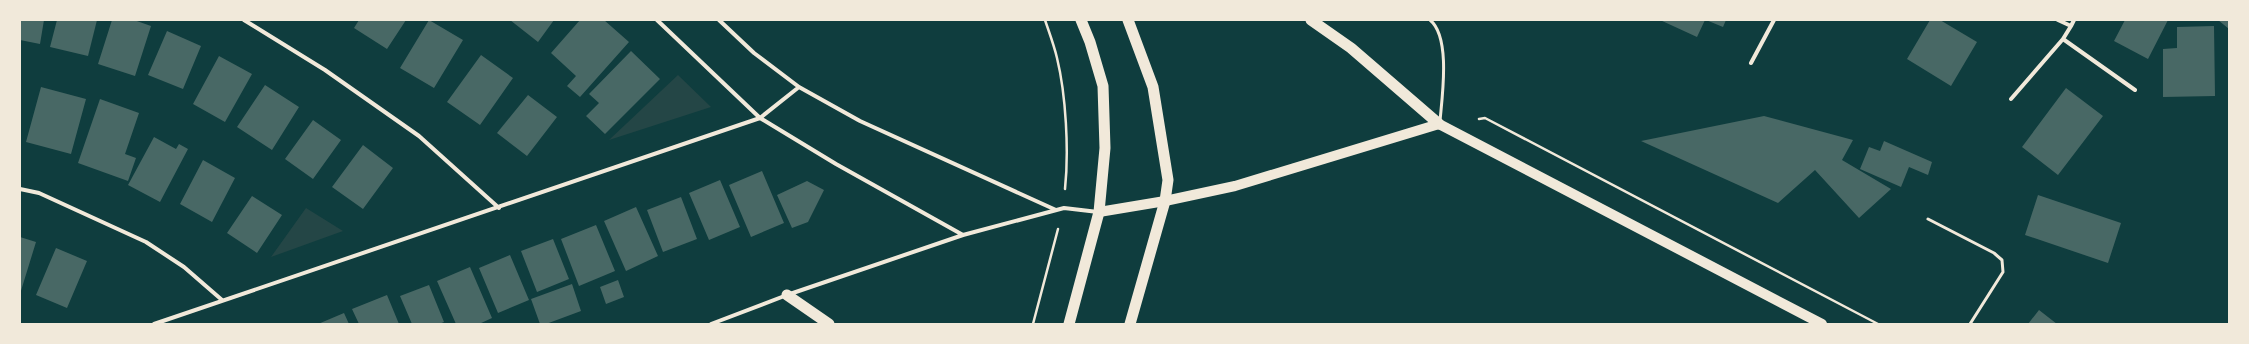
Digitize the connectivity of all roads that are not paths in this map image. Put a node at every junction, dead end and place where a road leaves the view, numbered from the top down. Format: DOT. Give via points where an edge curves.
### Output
graph roads {
  1 [pos="244,20"];
  2 [pos="657,20"];
  3 [pos="719,20"];
  4 [pos="1081,20"];
  5 [pos="1128,20"];
  6 [pos="1311,20"];
  7 [pos="1430,20"];
  8 [pos="1774,20"];
  9 [pos="2058,20"];
  10 [pos="2074,20"];
  11 [pos="2070,26"];
  12 [pos="2063,39"];
  13 [pos="1751,64"];
  14 [pos="799,87"];
  15 [pos="2135,90"];
  16 [pos="2011,99"];
  17 [pos="760,118"];
  18 [pos="1440,124"];
  19 [pos="20,189"];
  20 [pos="1165,201"];
  21 [pos="499,208"];
  22 [pos="1056,210"];
  23 [pos="1099,212"];
  24 [pos="1928,219"];
  25 [pos="963,234"];
  26 [pos="786,295"];
  27 [pos="222,300"];
  28 [pos="154,324"];
  29 [pos="711,324"];
  30 [pos="829,324"];
  31 [pos="1069,324"];
  32 [pos="1130,324"];
  33 [pos="1822,324"];
  34 [pos="1970,324"];
  1 -- 21 [label="street" via="325,70 419,136"];
  2 -- 17 [label="street"];
  3 -- 14 [label="street" via="754,53"];
  4 -- 23 [label="highway" via="1103,86 1105,148"];
  5 -- 20 [label="highway" via="1153,87 1168,180"];
  6 -- 18 [label="highway" via="1351,48"];
  7 -- 18 [label="lane" via="1441,44 1444,70"];
  8 -- 13 [label="street"];
  9 -- 11 [label="street"];
  10 -- 11 [label="street"];
  11 -- 12 [label="street"];
  12 -- 15 [label="street"];
  12 -- 16 [label="street"];
  14 -- 17 [label="street"];
  14 -- 22 [label="street" via="860,121"];
  17 -- 21 [label="street"];
  17 -- 25 [label="street" via="836,164"];
  18 -- 20 [label="main road" via="1235,186"];
  18 -- 33 [label="main road"];
  19 -- 27 [label="street" via="39,193 146,242 184,267"];
  20 -- 23 [label="main road"];
  20 -- 32 [label="highway"];
  21 -- 27 [label="street"];
  22 -- 23 [label="street" via="1064,208"];
  22 -- 25 [label="street"];
  23 -- 31 [label="highway"];
  24 -- 34 [label="lane" via="1994,253 2002,260 2003,272"];
  25 -- 26 [label="street"];
  26 -- 29 [label="street"];
  26 -- 30 [label="highway"];
  27 -- 28 [label="street"];
}
